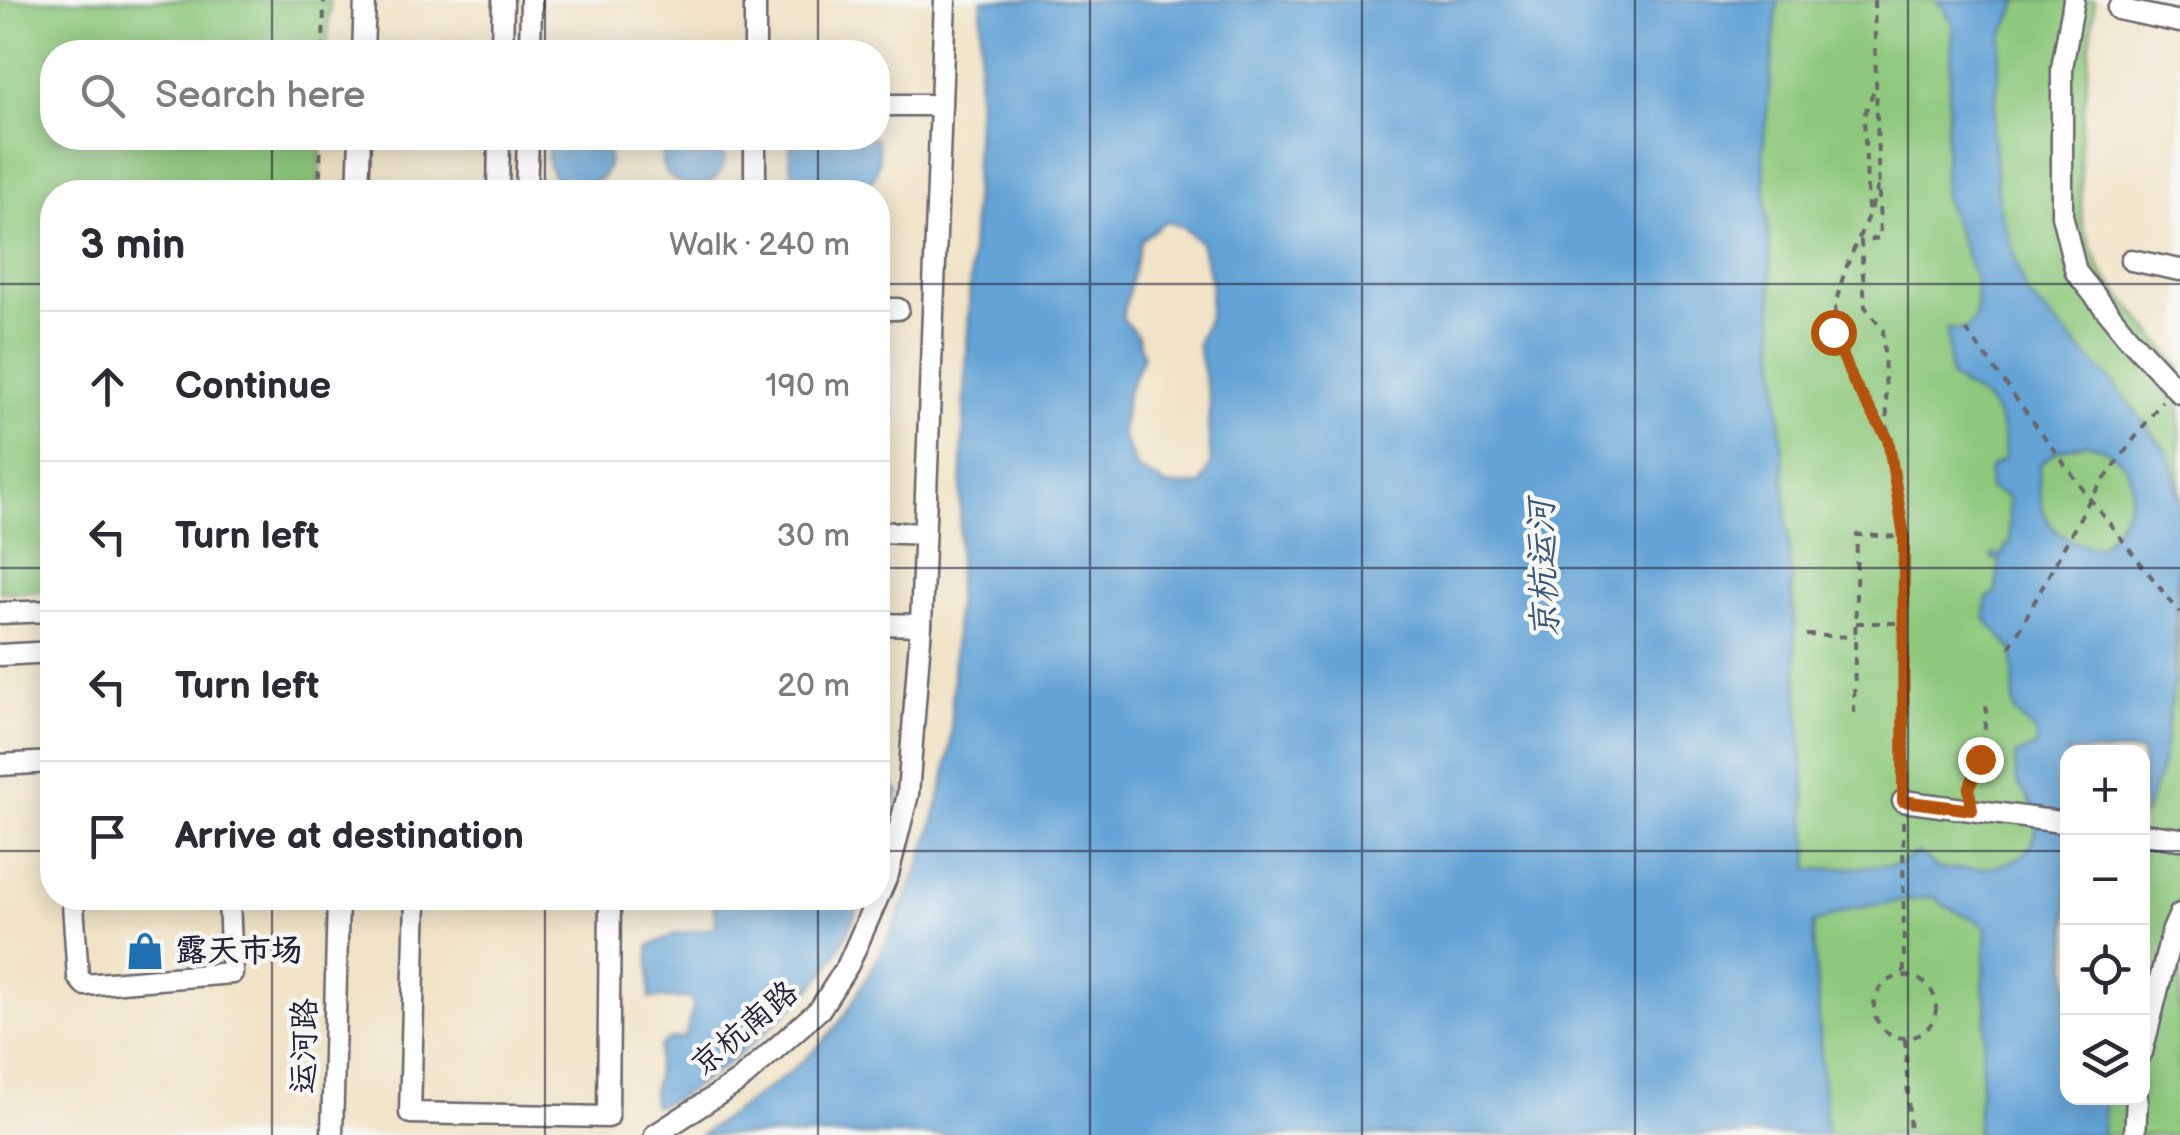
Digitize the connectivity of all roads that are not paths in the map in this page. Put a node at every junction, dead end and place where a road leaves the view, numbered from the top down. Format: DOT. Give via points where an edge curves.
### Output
graph roads {
  1 [pos="365,0"];
  2 [pos="504,0"];
  3 [pos="532,0"];
  4 [pos="756,0"];
  5 [pos="945,0"];
  6 [pos="2074,0"];
  7 [pos="2118,9"];
  8 [pos="2180,22"];
  9 [pos="363,40"];
  10 [pos="502,40"];
  11 [pos="530,40"];
  12 [pos="755,40"];
  13 [pos="890,104"];
  14 [pos="940,106"];
  15 [pos="360,150"];
  16 [pos="499,150"];
  17 [pos="528,150"];
  18 [pos="755,150"];
  19 [pos="358,180"];
  20 [pos="498,180"];
  21 [pos="526,180"];
  22 [pos="756,180"];
  23 [pos="2131,260"];
  24 [pos="2180,270"];
  25 [pos="2180,393"];
  26 [pos="890,533"];
  27 [pos="924,534"];
  28 [pos="40,611"];
  29 [pos="0,613"];
  30 [pos="890,624"];
  31 [pos="921,625"];
  32 [pos="40,653"];
  33 [pos="0,655"];
  34 [pos="40,763"];
  35 [pos="0,765"];
  36 [pos="1903,801"];
  37 [pos="2060,822"];
  38 [pos="2150,835"];
  39 [pos="2180,839"];
  40 [pos="890,866"];
  41 [pos="73,910"];
  42 [pos="229,910"];
  43 [pos="338,910"];
  44 [pos="416,910"];
  45 [pos="610,910"];
  46 [pos="872,910"];
  47 [pos="2180,914"];
  48 [pos="2150,1020"];
  49 [pos="2137,1105"];
  50 [pos="332,1135"];
  51 [pos="655,1135"];
  52 [pos="2135,1135"];
  1 -- 9 [label="street"];
  2 -- 10 [label="street"];
  3 -- 11 [label="street"];
  4 -- 12 [label="street"];
  5 -- 14 [label="street, 京杭南路"];
  6 -- 25 [label="street" via="2062,68 2062,215 2076,272"];
  7 -- 8 [label="street"];
  13 -- 14 [label="street"];
  14 -- 27 [label="street, 京杭南路"];
  15 -- 19 [label="street"];
  16 -- 20 [label="street"];
  17 -- 21 [label="street"];
  18 -- 22 [label="street"];
  23 -- 24 [label="street"];
  26 -- 27 [label="street"];
  27 -- 31 [label="street, 京杭南路"];
  28 -- 29 [label="street"];
  30 -- 31 [label="street"];
  31 -- 40 [label="street, 京杭南路" via="908,794"];
  32 -- 33 [label="street"];
  34 -- 35 [label="street"];
  36 -- 37 [label="street"];
  38 -- 39 [label="street"];
  41 -- 42 [label="street" via="78,977 85,985 232,972"];
  43 -- 50 [label="street, 运河路"];
  44 -- 45 [label="street" via="410,1114 608,1116"];
  46 -- 51 [label="street, 京杭南路" via="820,1009 740,1081"];
  47 -- 48 [label="street"];
  49 -- 52 [label="street"];
}
